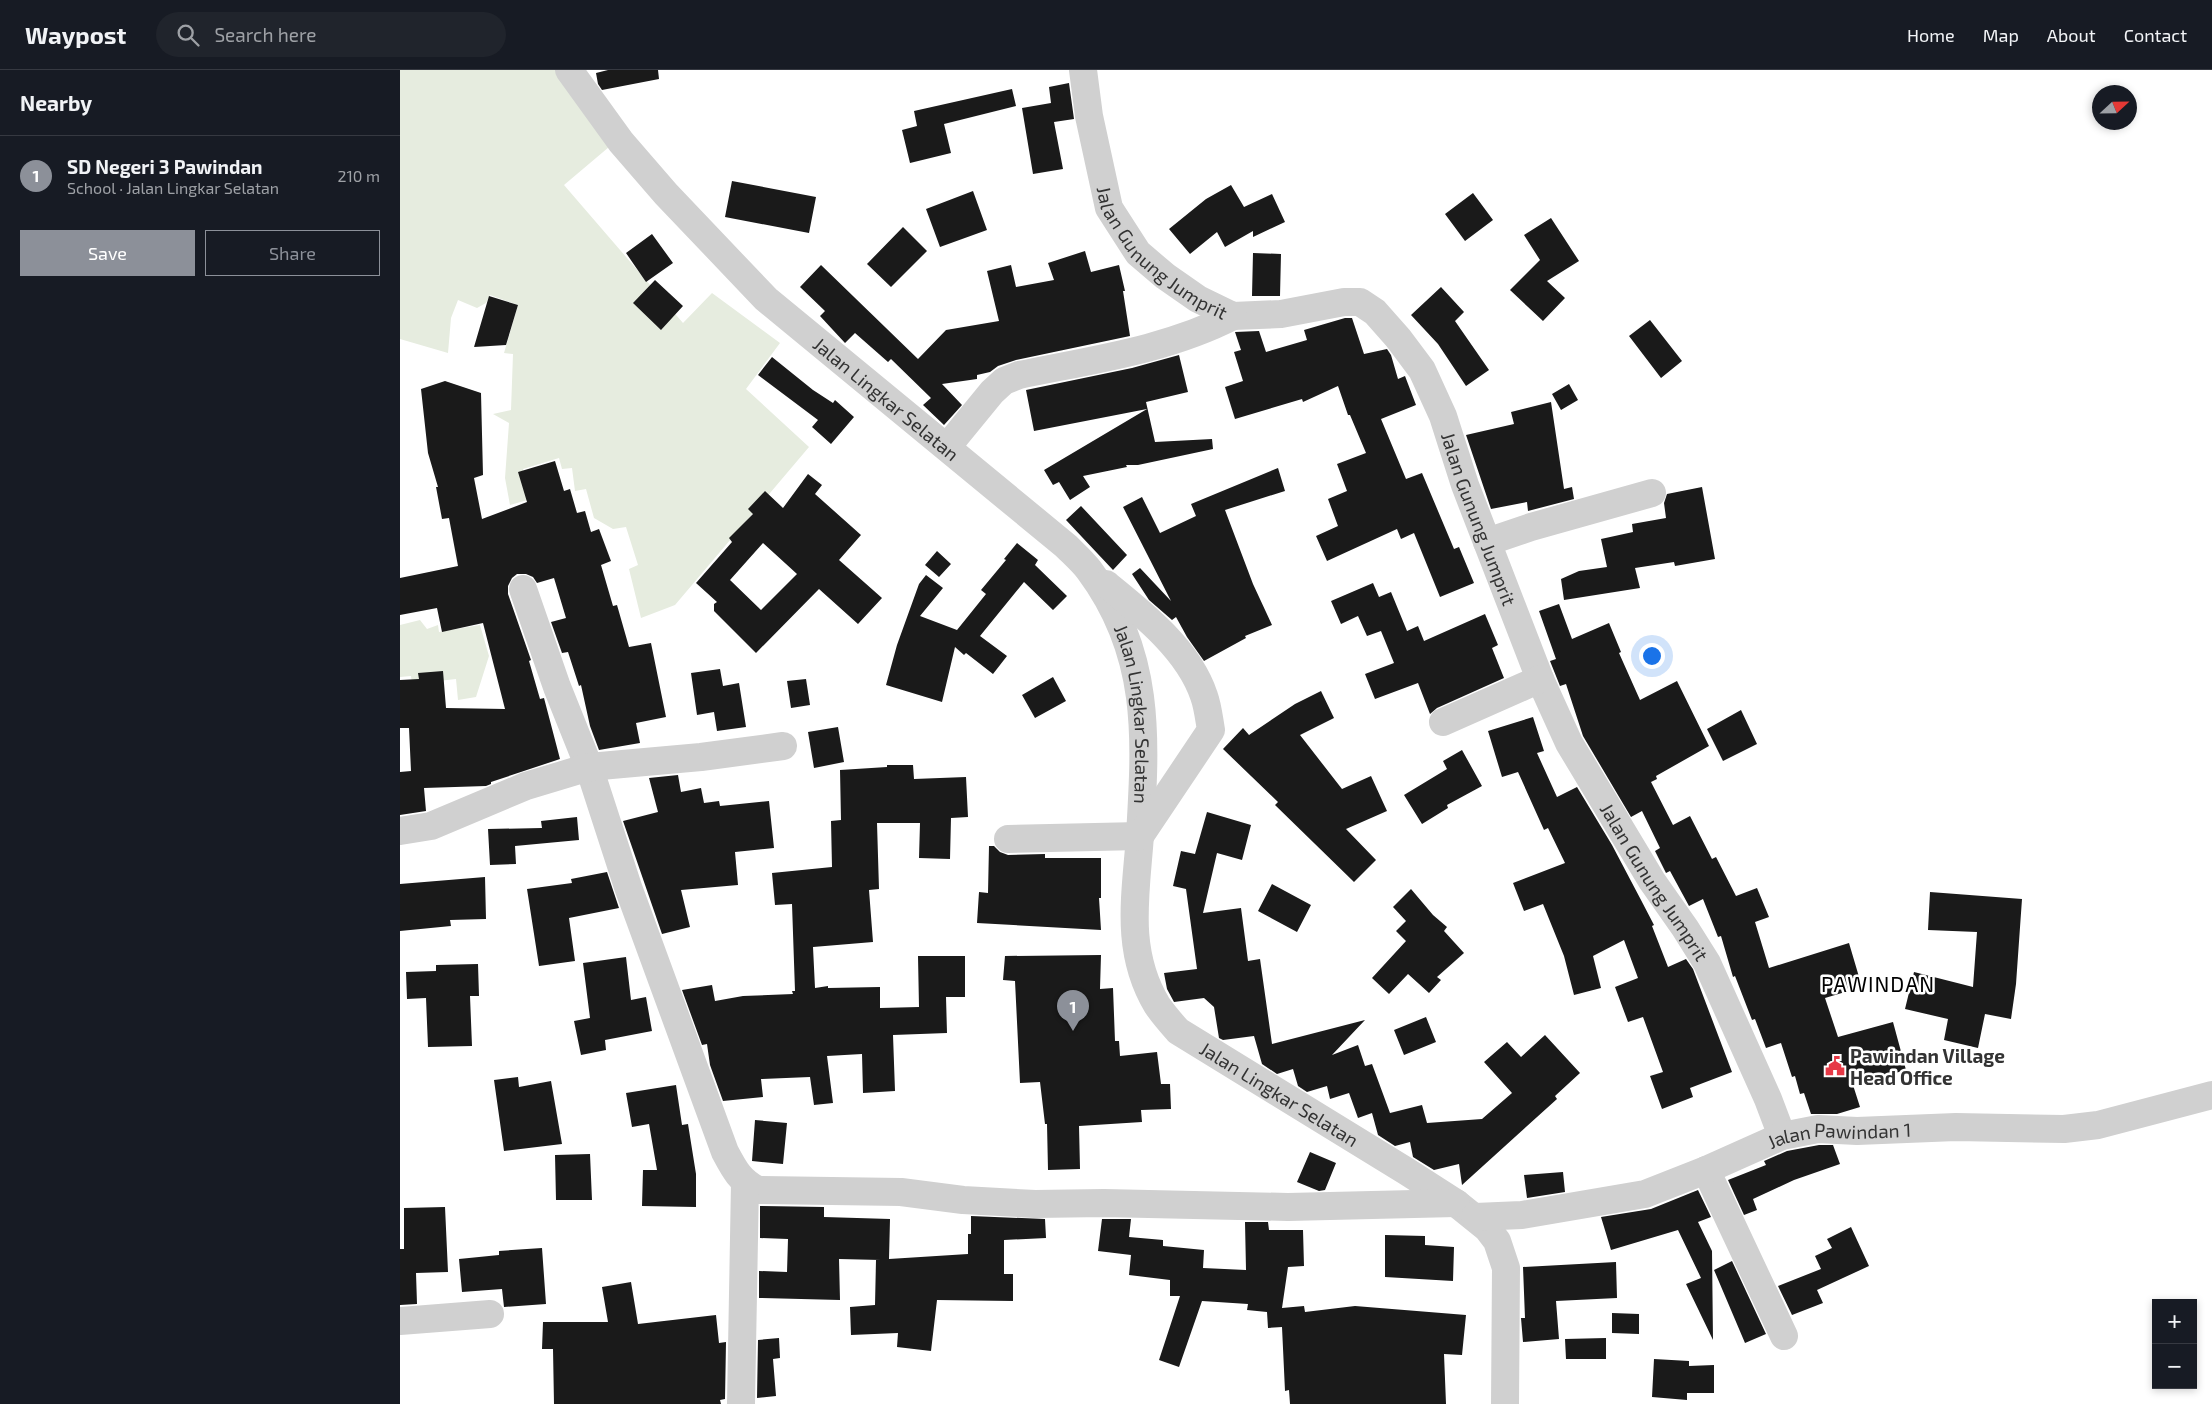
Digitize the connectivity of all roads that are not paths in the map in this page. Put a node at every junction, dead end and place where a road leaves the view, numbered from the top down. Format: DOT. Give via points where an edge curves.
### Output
graph roads {
  1 [pos="569,70"];
  2 [pos="1082,70"];
  3 [pos="1232,316"];
  4 [pos="947,447"];
  5 [pos="1652,493"];
  6 [pos="1487,542"];
  7 [pos="1088,569"];
  8 [pos="523,589"];
  9 [pos="1540,680"];
  10 [pos="1444,722"];
  11 [pos="783,746"];
  12 [pos="589,767"];
  13 [pos="400,831"];
  14 [pos="1140,836"];
  15 [pos="1008,839"];
  16 [pos="2212,1095"];
  17 [pos="1782,1136"];
  18 [pos="1706,1170"];
  19 [pos="745,1183"];
  20 [pos="1465,1210"];
  21 [pos="490,1314"];
  22 [pos="400,1321"];
  23 [pos="1784,1336"];
  24 [pos="741,1404"];
  25 [pos="1505,1404"];
  1 -- 4 [label="street, Jalan Lingkar Selatan" via="621,142 766,299"];
  2 -- 3 [label="street, Jalan Gunung Jumprit" via="1105,194 1109,208 1123,231 1138,253 1165,276 1198,299"];
  3 -- 4 [label="street" via="1204,331 1004,381"];
  3 -- 6 [label="street, Jalan Gunung Jumprit" via="1281,314 1344,302 1360,302 1375,312 1398,338 1425,378 1444,416"];
  4 -- 7 [label="street, Jalan Lingkar Selatan" via="1066,546"];
  5 -- 6 [label="street"];
  6 -- 9 [label="street, Jalan Gunung Jumprit"];
  7 -- 14 [label="street, Jalan Lingkar Selatan" via="1124,630 1136,668 1144,729"];
  7 -- 14 [label="street" via="1153,624 1188,664 1204,696 1211,730"];
  8 -- 12 [label="street"];
  9 -- 10 [label="street"];
  9 -- 17 [label="street, Jalan Gunung Jumprit" via="1569,743 1652,881 1707,963"];
  11 -- 12 [label="street"];
  12 -- 13 [label="street" via="526,786 431,826"];
  12 -- 19 [label="street" via="628,887 725,1152"];
  14 -- 15 [label="street"];
  14 -- 20 [label="street, Jalan Lingkar Selatan" via="1133,908 1135,944 1157,1005 1178,1031"];
  16 -- 17 [label="street, Jalan Pawindan 1" via="2098,1125 2064,1129 1818,1129"];
  17 -- 18 [label="street, Jalan Pawindan 1"];
  18 -- 20 [label="street, Jalan Pawindan 1" via="1645,1194 1522,1215"];
  18 -- 23 [label="street"];
  19 -- 20 [label="street, Jalan Pawindan 1" via="758,1190 901,1192 1035,1204"];
  19 -- 24 [label="street"];
  20 -- 25 [label="street, Jalan Lingkar Selatan" via="1497,1241 1506,1268"];
  21 -- 22 [label="street"];
}
